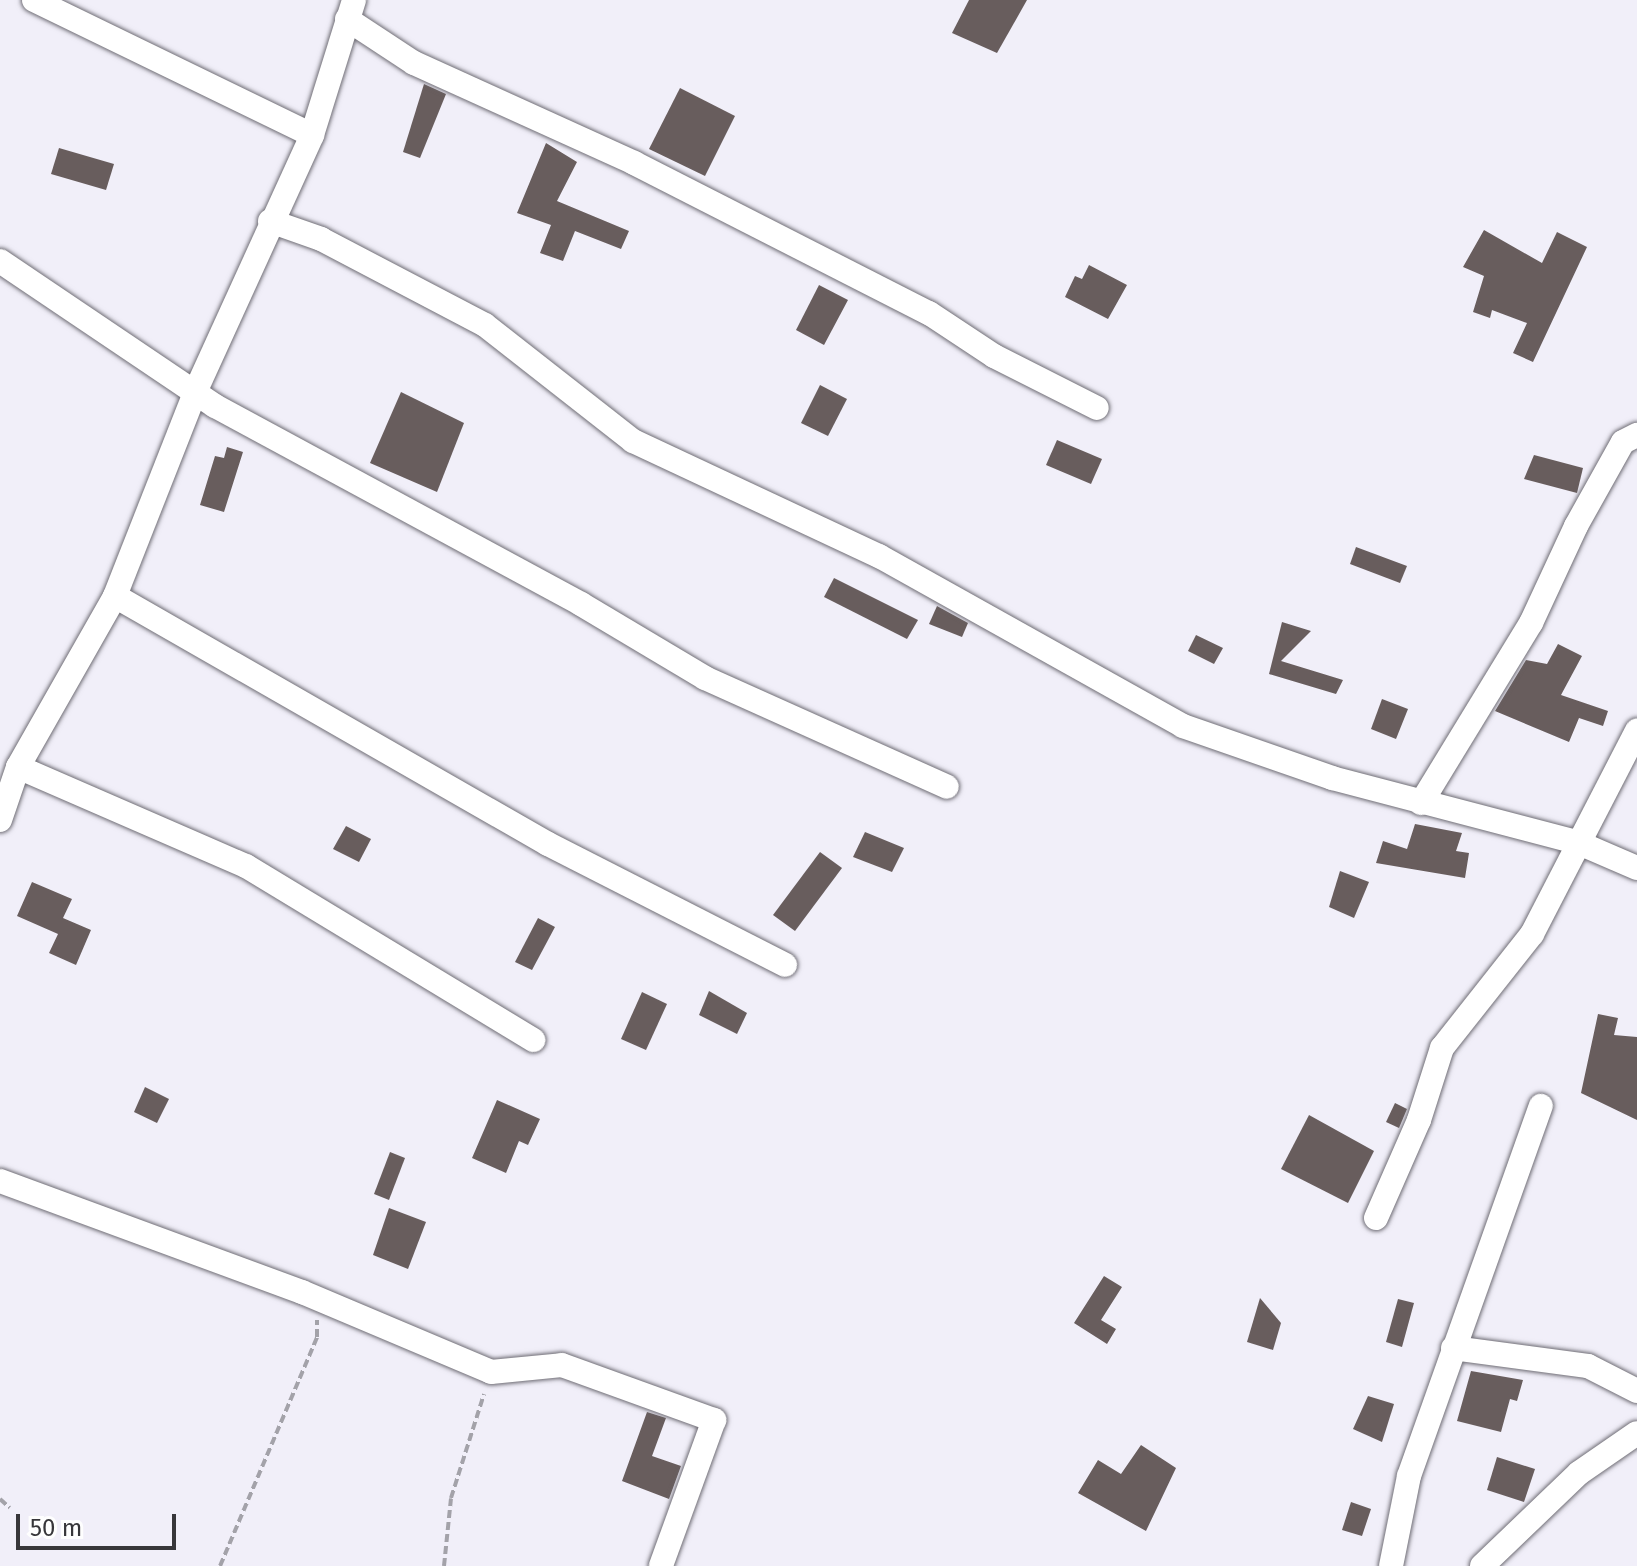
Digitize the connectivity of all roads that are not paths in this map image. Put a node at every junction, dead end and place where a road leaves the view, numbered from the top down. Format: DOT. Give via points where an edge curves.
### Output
graph roads {
  1 [pos="35,0"];
  2 [pos="351,10"];
  3 [pos="312,135"];
  4 [pos="270,221"];
  5 [pos="0,261"];
  6 [pos="196,390"];
  7 [pos="1097,408"];
  8 [pos="1637,435"];
  9 [pos="115,596"];
  10 [pos="1637,731"];
  11 [pos="18,767"];
  12 [pos="947,787"];
  13 [pos="1421,803"];
  14 [pos="0,820"];
  15 [pos="1579,843"];
  16 [pos="1637,868"];
  17 [pos="785,965"];
  18 [pos="533,1040"];
  19 [pos="1541,1106"];
  20 [pos="0,1181"];
  21 [pos="1376,1218"];
  22 [pos="1453,1348"];
  23 [pos="1637,1391"];
  24 [pos="1637,1433"];
  25 [pos="1495,1562"];
  26 [pos="661,1566"];
  27 [pos="1391,1566"];
  1 -- 3 [label="street"];
  2 -- 3 [label="street"];
  2 -- 7 [label="street" via="414,63 634,163 929,313 994,356"];
  3 -- 4 [label="street"];
  4 -- 6 [label="street"];
  4 -- 13 [label="street" via="321,239 485,325 633,441 879,556 1183,726"];
  5 -- 6 [label="street"];
  6 -- 9 [label="street"];
  6 -- 12 [label="street" via="215,406 568,597 705,678"];
  8 -- 13 [label="street" via="1623,442 1531,623"];
  9 -- 11 [label="street"];
  9 -- 17 [label="street" via="548,844"];
  10 -- 15 [label="street"];
  11 -- 14 [label="street"];
  11 -- 18 [label="street" via="246,866"];
  13 -- 15 [label="street"];
  15 -- 16 [label="street"];
  15 -- 21 [label="street" via="1532,934 1442,1048 1419,1120"];
  19 -- 22 [label="street"];
  20 -- 26 [label="street" via="302,1292 491,1372 562,1365 714,1420"];
  22 -- 23 [label="street" via="1588,1366"];
  22 -- 27 [label="street" via="1409,1476"];
  24 -- 25 [label="street" via="1579,1473"];
}
